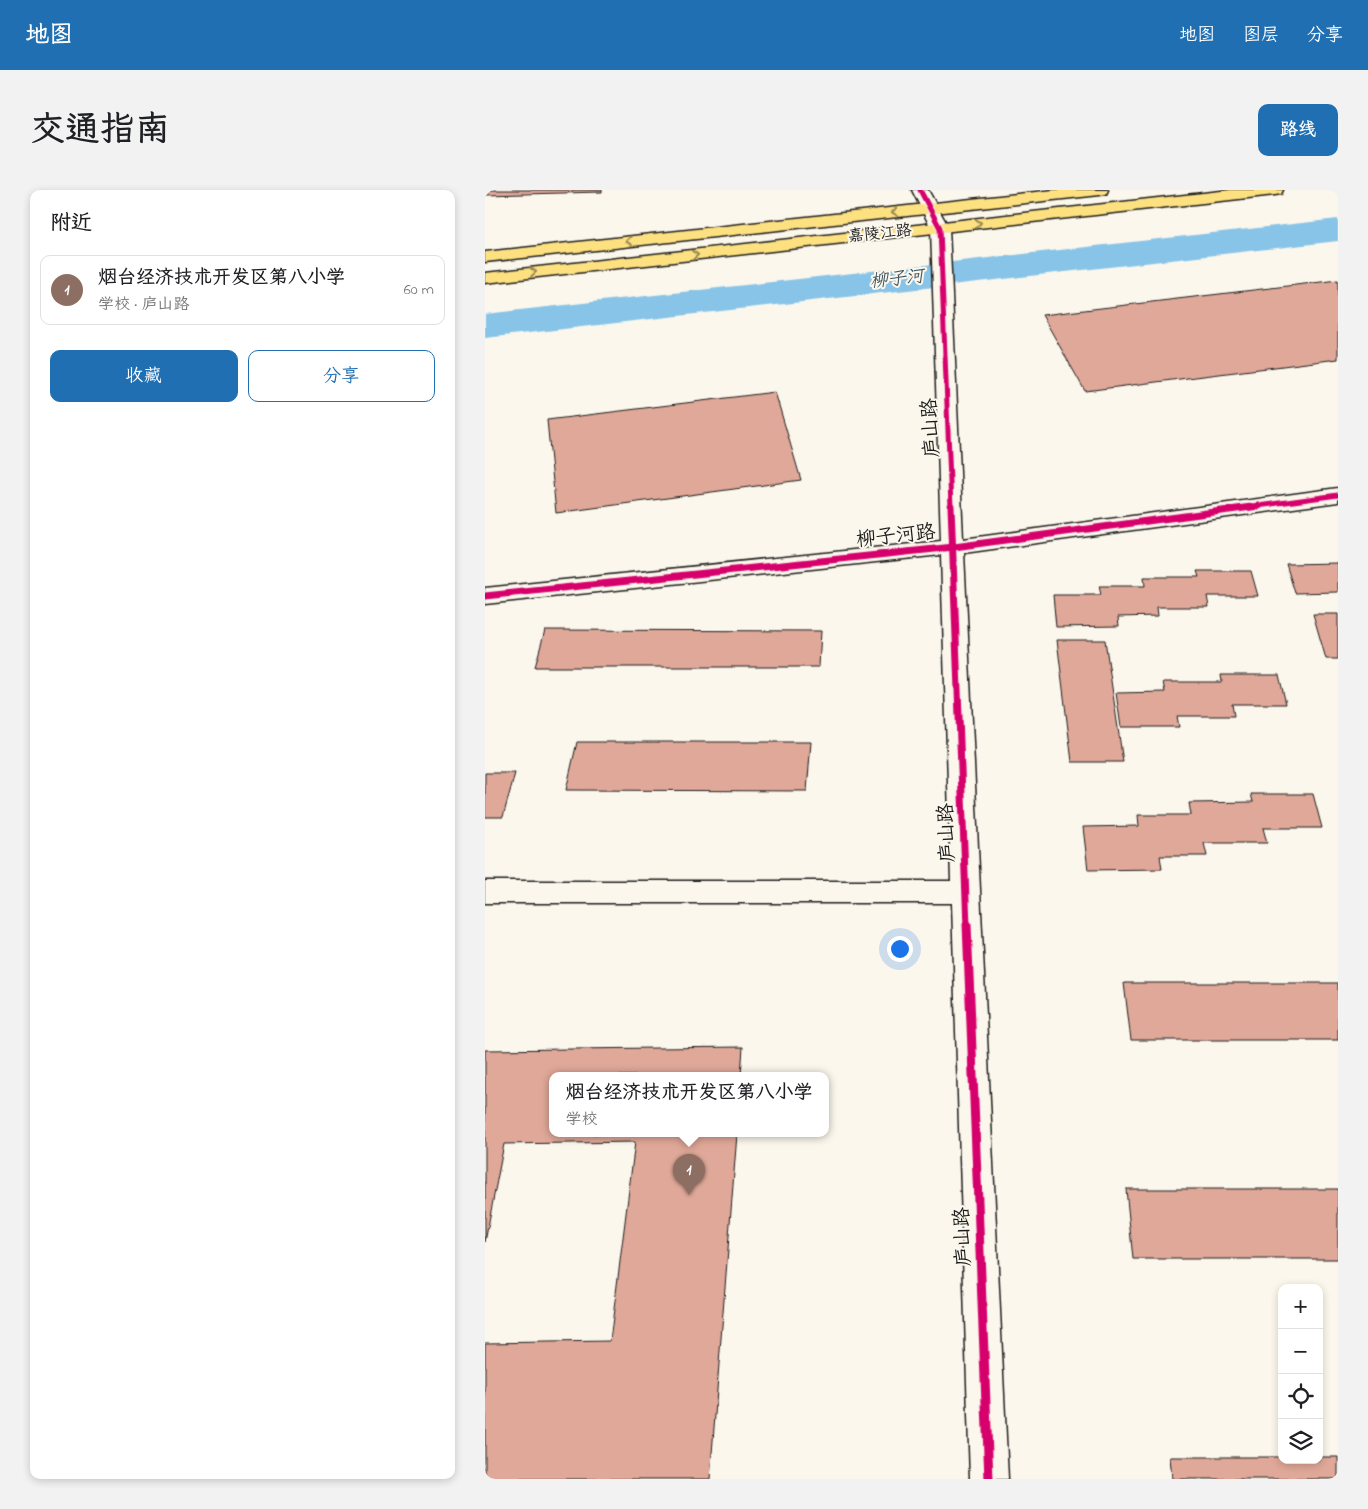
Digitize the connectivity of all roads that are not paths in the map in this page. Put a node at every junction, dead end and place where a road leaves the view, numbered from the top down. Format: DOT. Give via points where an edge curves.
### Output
graph roads {
  1 [pos="920,190"];
  2 [pos="1100,190"];
  3 [pos="1275,190"];
  4 [pos="929,209"];
  5 [pos="939,234"];
  6 [pos="485,257"];
  7 [pos="485,278"];
  8 [pos="1338,495"];
  9 [pos="954,547"];
  10 [pos="485,596"];
  11 [pos="485,892"];
  12 [pos="967,892"];
  13 [pos="989,1479"];
  1 -- 4 [label="street, 庐山路"];
  2 -- 4 [label="main road, 嘉陵江路"];
  5 -- 3 [label="main road, 嘉陵江路, one-way"];
  4 -- 5 [label="street, 庐山路"];
  4 -- 6 [label="main road, 嘉陵江路, one-way"];
  7 -- 5 [label="main road, 嘉陵江路, one-way"];
  5 -- 9 [label="street, 庐山路"];
  8 -- 9 [label="street, 柳子河路"];
  9 -- 10 [label="street, 柳子河路"];
  9 -- 12 [label="street, 庐山路"];
  11 -- 12 [label="street"];
  12 -- 13 [label="street, 庐山路"];
}
